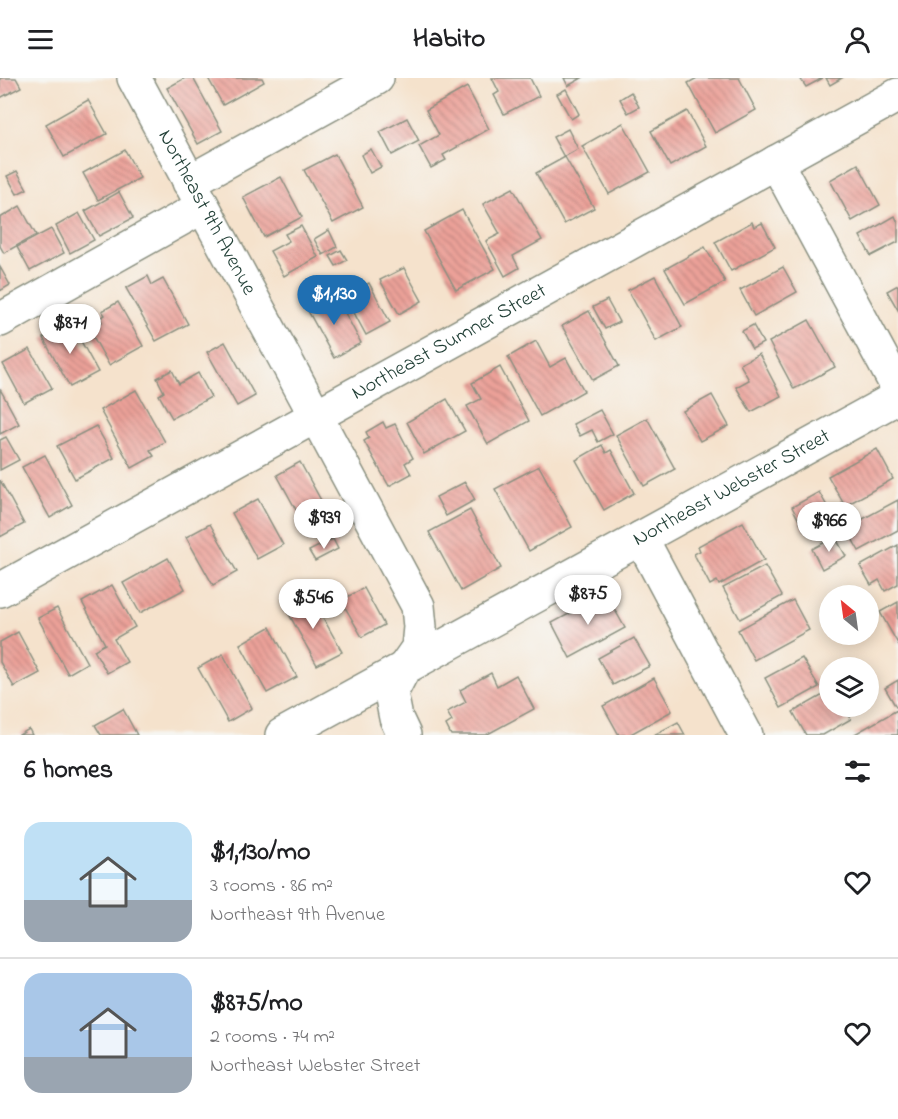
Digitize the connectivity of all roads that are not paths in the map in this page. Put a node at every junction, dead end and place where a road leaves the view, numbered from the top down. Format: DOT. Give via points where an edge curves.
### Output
graph roads {
  1 [pos="134,78"];
  2 [pos="378,78"];
  3 [pos="898,95"];
  4 [pos="776,162"];
  5 [pos="196,195"];
  6 [pos="0,321"];
  7 [pos="898,388"];
  8 [pos="898,397"];
  9 [pos="317,416"];
  10 [pos="641,538"];
  11 [pos="0,590"];
  12 [pos="404,668"];
  13 [pos="282,735"];
  14 [pos="404,735"];
  15 [pos="746,735"];
  1 -- 5 [label="street, Northeast 9th Avenue"];
  2 -- 5 [label="street"];
  3 -- 4 [label="street, Northeast Sumner Street"];
  4 -- 7 [label="street"];
  4 -- 9 [label="street, Northeast Sumner Street"];
  5 -- 6 [label="street"];
  5 -- 9 [label="street, Northeast 9th Avenue"];
  8 -- 10 [label="street, Northeast Webster Street"];
  9 -- 11 [label="street, Northeast Sumner Street"];
  9 -- 12 [label="street, Northeast 9th Avenue" via="418,606 417,648"];
  10 -- 12 [label="street, Northeast Webster Street"];
  10 -- 15 [label="street"];
  12 -- 13 [label="street, Northeast Webster Street"];
  12 -- 14 [label="street, Northeast 9th Avenue" via="391,693"];
}
